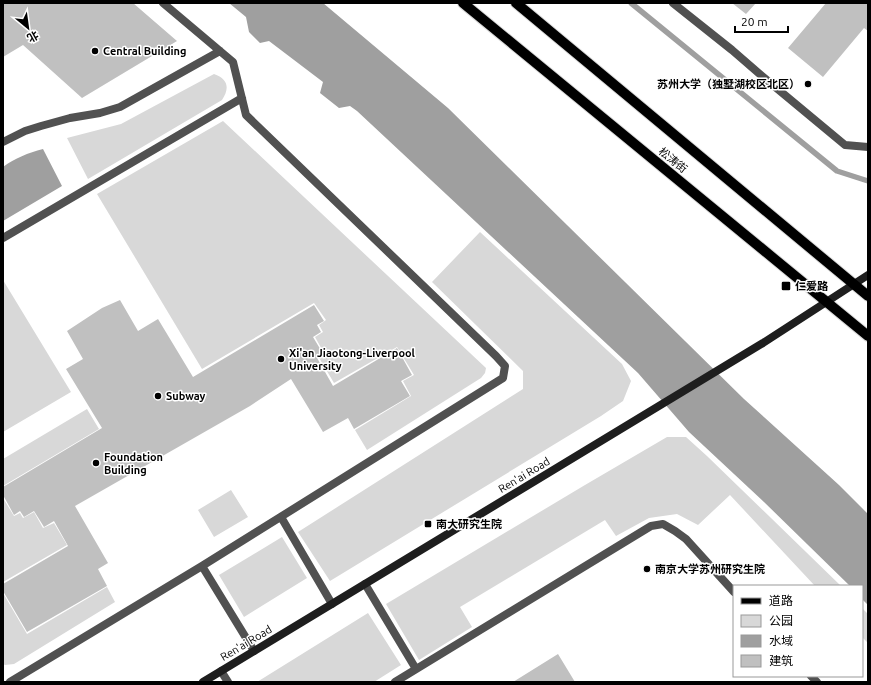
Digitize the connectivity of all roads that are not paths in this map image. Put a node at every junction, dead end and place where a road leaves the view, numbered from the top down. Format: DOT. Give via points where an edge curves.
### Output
graph roads {
  1 [pos="163,3"];
  2 [pos="463,3"];
  3 [pos="516,3"];
  4 [pos="673,3"];
  5 [pos="220,51"];
  6 [pos="242,98"];
  7 [pos="3,142"];
  8 [pos="868,147"];
  9 [pos="3,238"];
  10 [pos="868,275"];
  11 [pos="854,284"];
  12 [pos="868,296"];
  13 [pos="826,302"];
  14 [pos="868,336"];
  15 [pos="281,517"];
  16 [pos="202,566"];
  17 [pos="365,584"];
  18 [pos="733,591"];
  19 [pos="332,604"];
  20 [pos="254,651"];
  21 [pos="416,669"];
  22 [pos="221,671"];
  23 [pos="10,682"];
  24 [pos="203,682"];
  25 [pos="228,682"];
  26 [pos="395,682"];
  1 -- 5 [label="lane"];
  2 -- 13 [label="main road, 松涛街"];
  3 -- 11 [label="main road, 松涛街"];
  4 -- 8 [label="lane" via="845,145"];
  5 -- 6 [label="lane" via="233,62"];
  5 -- 7 [label="lane" via="120,107 48,124 25,131"];
  6 -- 9 [label="lane"];
  6 -- 15 [label="lane" via="246,115 505,366 503,378"];
  10 -- 11 [label="main road"];
  11 -- 12 [label="main road, 松涛街"];
  11 -- 13 [label="main road, Ren'ai Road"];
  13 -- 14 [label="main road, 松涛街"];
  13 -- 17 [label="main road, Ren'ai Road" via="763,343"];
  15 -- 16 [label="lane"];
  15 -- 19 [label="lane"];
  16 -- 20 [label="lane"];
  16 -- 23 [label="lane"];
  17 -- 19 [label="main road, Ren'ai Road"];
  17 -- 21 [label="lane"];
  18 -- 21 [label="lane" via="686,539 663,524 651,526"];
  19 -- 20 [label="main road, Ren'ai Road"];
  20 -- 22 [label="main road, Ren'ai Road"];
  21 -- 26 [label="lane"];
  22 -- 24 [label="main road, Ren'ai Road"];
  22 -- 25 [label="lane"];
}
